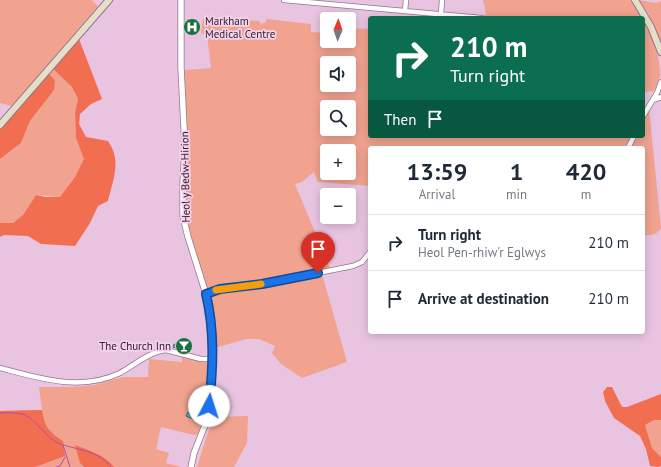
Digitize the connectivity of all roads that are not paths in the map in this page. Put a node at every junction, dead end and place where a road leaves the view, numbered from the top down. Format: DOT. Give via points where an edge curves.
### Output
graph roads {
  1 [pos="109,0"];
  2 [pos="181,0"];
  3 [pos="284,0"];
  4 [pos="406,0"];
  5 [pos="442,0"];
  6 [pos="634,0"];
  7 [pos="405,11"];
  8 [pos="441,14"];
  9 [pos="462,16"];
  10 [pos="644,16"];
  11 [pos="645,17"];
  12 [pos="661,52"];
  13 [pos="661,82"];
  14 [pos="661,97"];
  15 [pos="653,100"];
  16 [pos="645,113"];
  17 [pos="0,125"];
  18 [pos="368,254"];
  19 [pos="206,294"];
  20 [pos="213,359"];
  21 [pos="0,368"];
  22 [pos="192,467"];
  1 -- 17 [label="main road"];
  2 -- 19 [label="street, Heol y Bedw-Hirion" via="181,76 185,147 183,213"];
  3 -- 7 [label="street"];
  4 -- 7 [label="street"];
  5 -- 8 [label="street"];
  6 -- 10 [label="main road"];
  7 -- 8 [label="street"];
  8 -- 9 [label="street"];
  11 -- 12 [label="main road"];
  13 -- 15 [label="street"];
  14 -- 15 [label="street"];
  15 -- 16 [label="street"];
  18 -- 19 [label="street" via="362,262 353,266 262,284 220,289"];
  19 -- 20 [label="street, Heol y Bedw-Hirion" via="212,324"];
  20 -- 21 [label="street" via="201,359 166,350 155,352 120,373 71,384"];
  20 -- 22 [label="street, Heol y Bedw-Hirion" via="209,415 194,453"];
}
